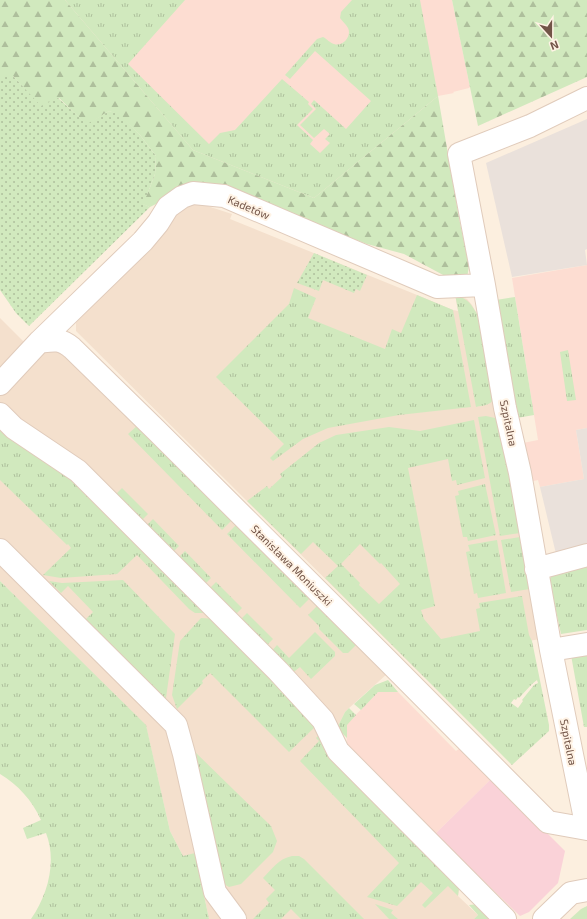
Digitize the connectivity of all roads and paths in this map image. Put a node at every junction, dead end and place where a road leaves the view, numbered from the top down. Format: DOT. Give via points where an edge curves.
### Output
graph roads {
  1 [pos="587,98"];
  2 [pos="484,285"];
  3 [pos="39,342"];
  4 [pos="0,384"];
  5 [pos="0,414"];
  6 [pos="0,550"];
  7 [pos="587,555"];
  8 [pos="536,569"];
  9 [pos="587,644"];
  10 [pos="551,650"];
  11 [pos="587,829"];
  12 [pos="587,890"];
  13 [pos="235,919"];
  14 [pos="505,919"];
  15 [pos="544,919"];
  1 -- 2 [label="street, Szpitalna" via="530,126 459,154"];
  2 -- 3 [label="street, Kadetów" via="437,287 224,196 193,192 168,207 144,241"];
  2 -- 8 [label="street, Szpitalna"];
  3 -- 4 [label="street"];
  3 -- 11 [label="street, Stanisława Moniuszki" via="57,340 72,348 548,822"];
  5 -- 14 [label="street" via="14,428 78,471 278,671 322,720 338,751"];
  6 -- 13 [label="street" via="176,726 215,892"];
  7 -- 8 [label="street"];
  8 -- 10 [label="street, Szpitalna"];
  9 -- 10 [label="street"];
  10 -- 11 [label="street, Szpitalna"];
  12 -- 15 [label="street" via="571,893"];
}
